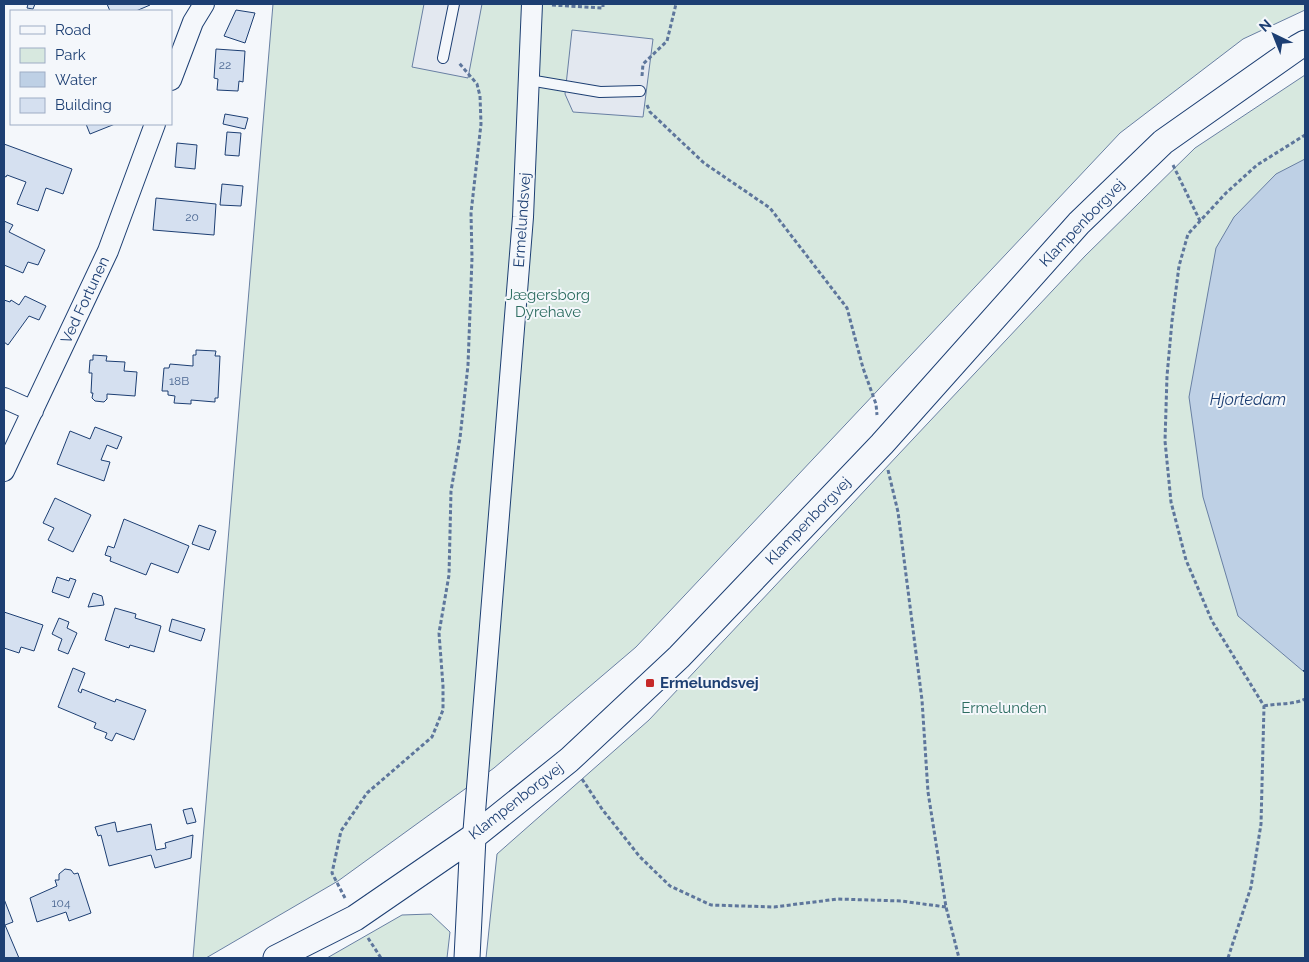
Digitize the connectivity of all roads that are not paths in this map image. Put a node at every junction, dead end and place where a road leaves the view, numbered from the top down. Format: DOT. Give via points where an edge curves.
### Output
graph roads {
  1 [pos="204,4"];
  2 [pos="454,4"];
  3 [pos="532,4"];
  4 [pos="1305,43"];
  5 [pos="443,58"];
  6 [pos="172,77"];
  7 [pos="529,80"];
  8 [pos="640,91"];
  9 [pos="155,125"];
  10 [pos="4,398"];
  11 [pos="33,411"];
  12 [pos="4,472"];
  13 [pos="473,836"];
  14 [pos="276,958"];
  15 [pos="467,958"];
  1 -- 6 [label="street" via="193,22"];
  2 -- 5 [label="lane"];
  3 -- 7 [label="street"];
  4 -- 13 [label="street, Klampenborgvej" via="1162,142 1079,223 882,444 678,656 569,760"];
  7 -- 8 [label="lane" via="600,92"];
  7 -- 13 [label="street, Ermelundsvej" via="523,217"];
  9 -- 11 [label="street, Ved Fortunen" via="108,251"];
  10 -- 11 [label="street"];
  11 -- 12 [label="street, Ved Fortunen"];
  13 -- 14 [label="street, Klampenborgvej" via="355,918"];
  13 -- 15 [label="street, Ermelundsvej"];
}
